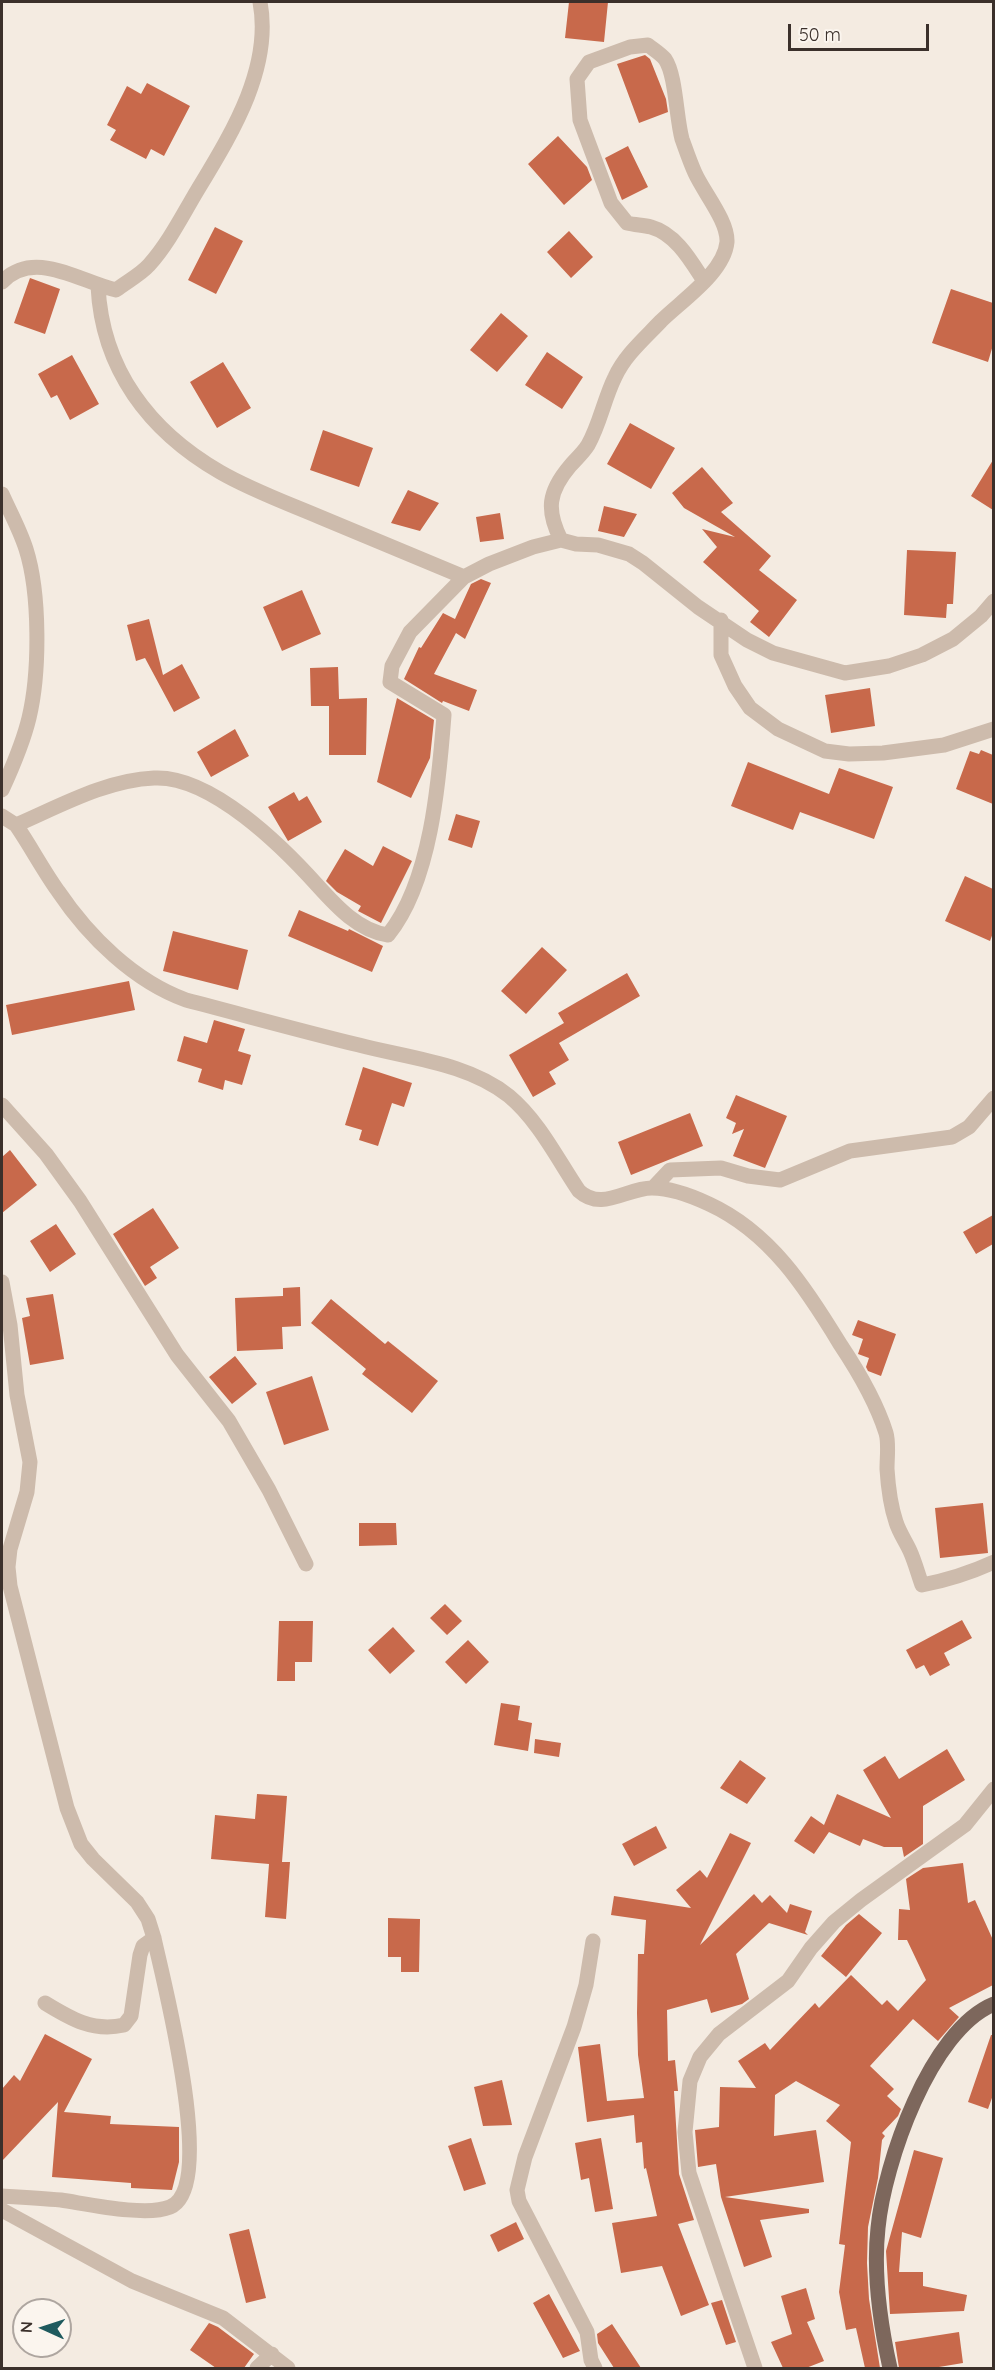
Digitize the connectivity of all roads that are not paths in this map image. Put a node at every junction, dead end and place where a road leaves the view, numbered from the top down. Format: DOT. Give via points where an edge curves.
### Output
graph roads {
  1 [pos="260,2"];
  2 [pos="704,281"];
  3 [pos="2,282"];
  4 [pos="98,286"];
  5 [pos="2,494"];
  6 [pos="561,540"];
  7 [pos="464,577"];
  8 [pos="993,601"];
  9 [pos="721,620"];
  10 [pos="993,729"];
  11 [pos="2,790"];
  12 [pos="2,816"];
  13 [pos="16,825"];
  14 [pos="993,1098"];
  15 [pos="2,1105"];
  16 [pos="653,1188"];
  17 [pos="2,1282"];
  18 [pos="993,1563"];
  19 [pos="306,1564"];
  20 [pos="993,1790"];
  21 [pos="154,1938"];
  22 [pos="592,1941"];
  23 [pos="45,2002"];
  24 [pos="993,2004"];
  25 [pos="2,2196"];
  26 [pos="2,2210"];
  27 [pos="272,2354"];
  28 [pos="257,2368"];
  29 [pos="288,2368"];
  30 [pos="595,2368"];
  31 [pos="755,2368"];
  32 [pos="890,2368"];
  1 -- 4 [label="street" via="256,72 225,144 148,267 116,290"];
  2 -- 2 [label="street" via="725,253 727,240 684,145 673,75 665,58 648,45 589,62 577,79 580,120 611,203 627,223 651,227 672,238"];
  2 -- 6 [label="street" via="637,346 615,376 593,435 552,494 552,522"];
  3 -- 4 [label="street" via="17,270 41,266"];
  4 -- 7 [label="street" via="99,315 112,356 143,408 184,448 257,490"];
  5 -- 11 [label="street" via="26,550 37,617 30,716"];
  6 -- 7 [label="street" via="533,547"];
  6 -- 9 [label="street" via="629,554"];
  7 -- 13 [label="street" via="410,632 392,666 390,682 444,715 422,866 388,935 363,928 239,812 174,780 133,780 76,798"];
  8 -- 9 [label="street" via="953,639 922,655 889,666 845,673 773,653"];
  9 -- 10 [label="street" via="721,655 750,708 778,729 825,751 883,753 944,745"];
  12 -- 13 [label="street"];
  13 -- 16 [label="street" via="76,915 111,953 150,983 186,1000 474,1076 518,1105 586,1197 597,1201"];
  14 -- 16 [label="street" via="969,1127 952,1137 850,1151 780,1180 722,1168 670,1170"];
  15 -- 19 [label="street" via="46,1154 177,1355 229,1421"];
  16 -- 18 [label="street" via="707,1203 754,1231 782,1258 820,1311 867,1388 886,1434 887,1472 896,1522 922,1585 952,1580"];
  17 -- 21 [label="street" via="30,1462 27,1492 10,1548 12,1597 67,1808 81,1844 137,1902"];
  20 -- 31 [label="street" via="965,1825 834,1922 788,1981 718,2034 700,2057 690,2081 685,2132 689,2173"];
  21 -- 23 [label="street" via="143,1946 131,2016 124,2025 87,2025"];
  21 -- 25 [label="street" via="186,2102 189,2163 182,2196 169,2208 147,2210"];
  22 -- 30 [label="street" via="586,1985 574,2027 525,2157 517,2190 519,2201 587,2332"];
  24 -- 32 [label="main road" via="982,2008 953,2036 935,2063 888,2171 877,2258 882,2331"];
  26 -- 27 [label="street" via="132,2281 223,2318"];
  27 -- 28 [label="street"];
  27 -- 29 [label="street"];
}
